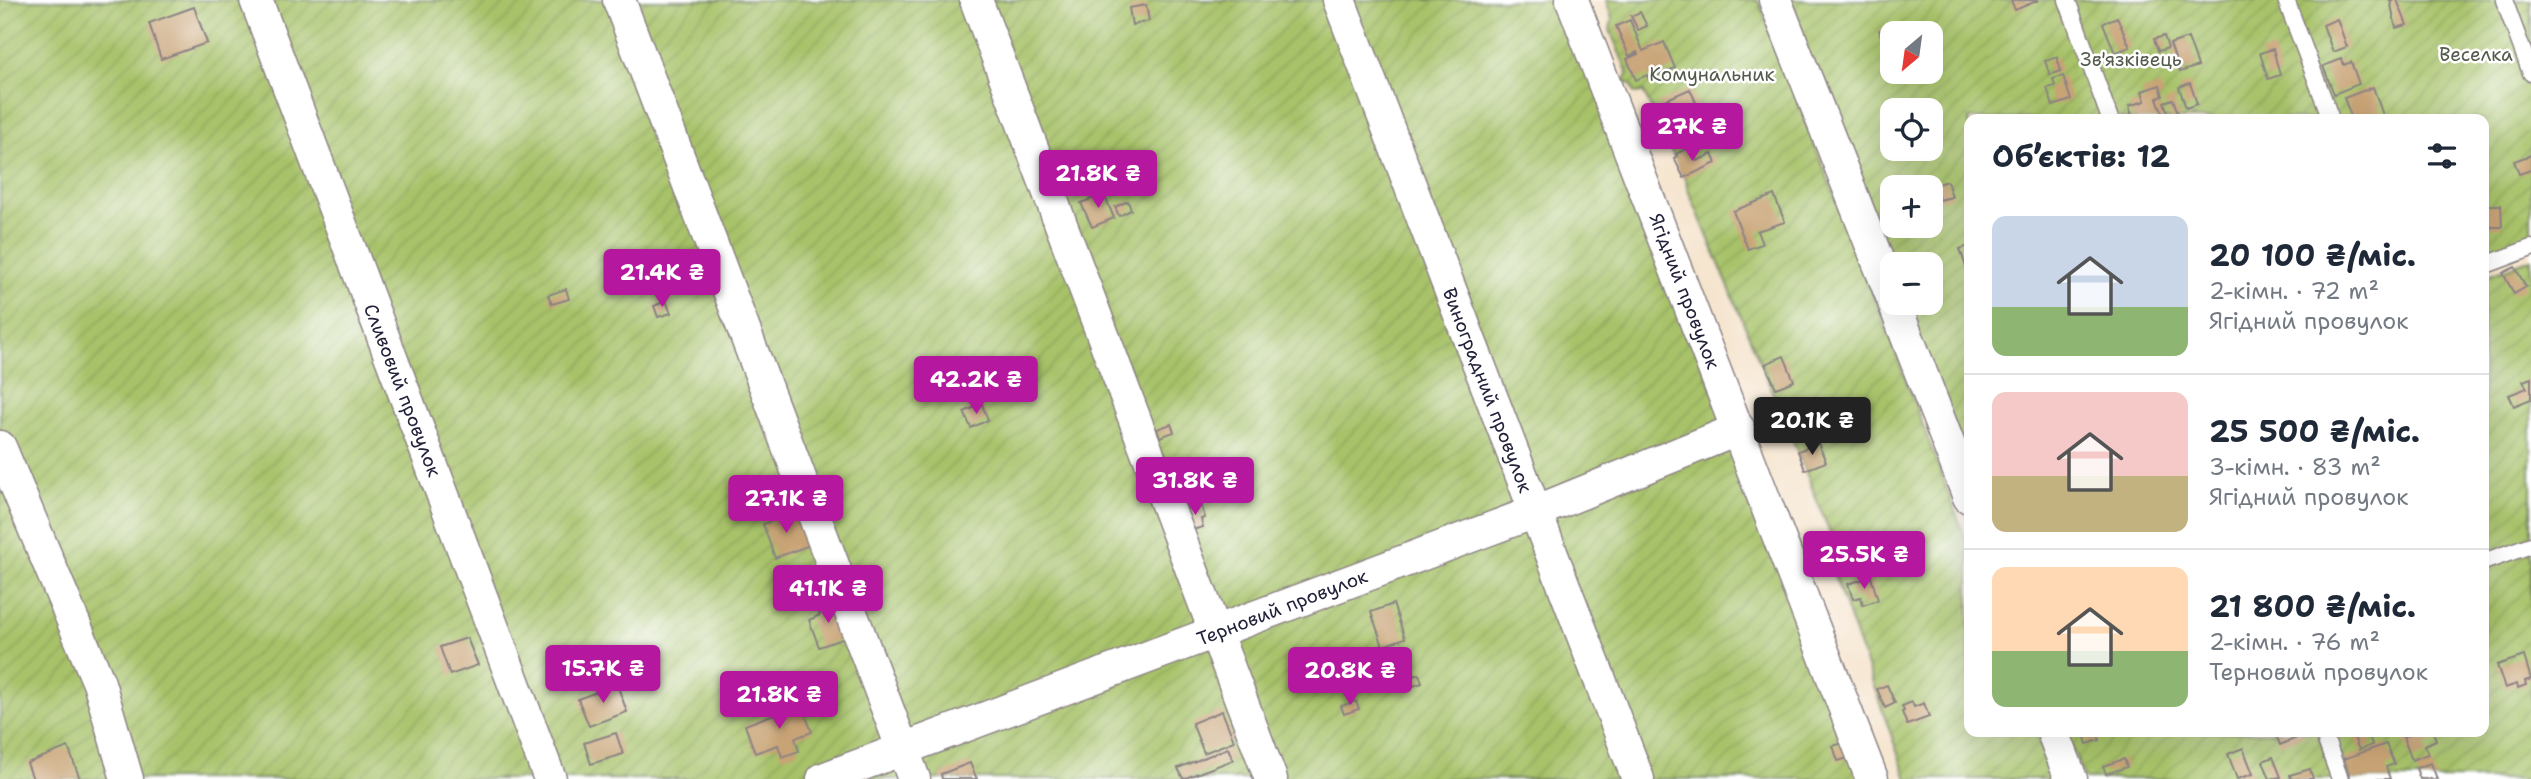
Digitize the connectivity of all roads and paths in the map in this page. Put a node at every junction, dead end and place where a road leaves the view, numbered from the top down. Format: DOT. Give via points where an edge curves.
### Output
graph roads {
  1 [pos="256,0"];
  2 [pos="619,0"];
  3 [pos="976,0"];
  4 [pos="1339,0"];
  5 [pos="1572,0"];
  6 [pos="1776,0"];
  7 [pos="2067,0"];
  8 [pos="2286,0"];
  9 [pos="2504,0"];
  10 [pos="2531,73"];
  11 [pos="2108,114"];
  12 [pos="2328,114"];
  13 [pos="2531,248"];
  14 [pos="2489,264"];
  15 [pos="1880,266"];
  16 [pos="1899,315"];
  17 [pos="1739,429"];
  18 [pos="0,447"];
  19 [pos="1964,465"];
  20 [pos="1535,512"];
  21 [pos="2531,545"];
  22 [pos="2489,560"];
  23 [pos="1215,632"];
  24 [pos="2055,737"];
  25 [pos="2325,737"];
  26 [pos="902,750"];
  27 [pos="127,779"];
  28 [pos="550,779"];
  29 [pos="824,779"];
  30 [pos="914,779"];
  31 [pos="1271,779"];
  32 [pos="1638,779"];
  33 [pos="1872,779"];
  34 [pos="2071,779"];
  35 [pos="2340,779"];
  1 -- 28 [label="street, Сливовий провулок"];
  2 -- 26 [label="street"];
  3 -- 23 [label="street"];
  4 -- 20 [label="street, Виноградний провулок"];
  5 -- 17 [label="street, Ягідний провулок"];
  6 -- 15 [label="street"];
  7 -- 11 [label="lane"];
  8 -- 12 [label="lane"];
  9 -- 10 [label="lane"];
  13 -- 14 [label="lane"];
  16 -- 19 [label="street"];
  17 -- 20 [label="street, Терновий провулок"];
  17 -- 33 [label="street, Ягідний провулок"];
  18 -- 27 [label="street" via="99,683"];
  20 -- 23 [label="street, Терновий провулок"];
  20 -- 32 [label="street, Виноградний провулок"];
  21 -- 22 [label="lane"];
  23 -- 26 [label="street, Терновий провулок"];
  23 -- 31 [label="street"];
  24 -- 34 [label="street"];
  25 -- 35 [label="lane"];
  26 -- 29 [label="street, Терновий провулок"];
  26 -- 30 [label="street"];
}
